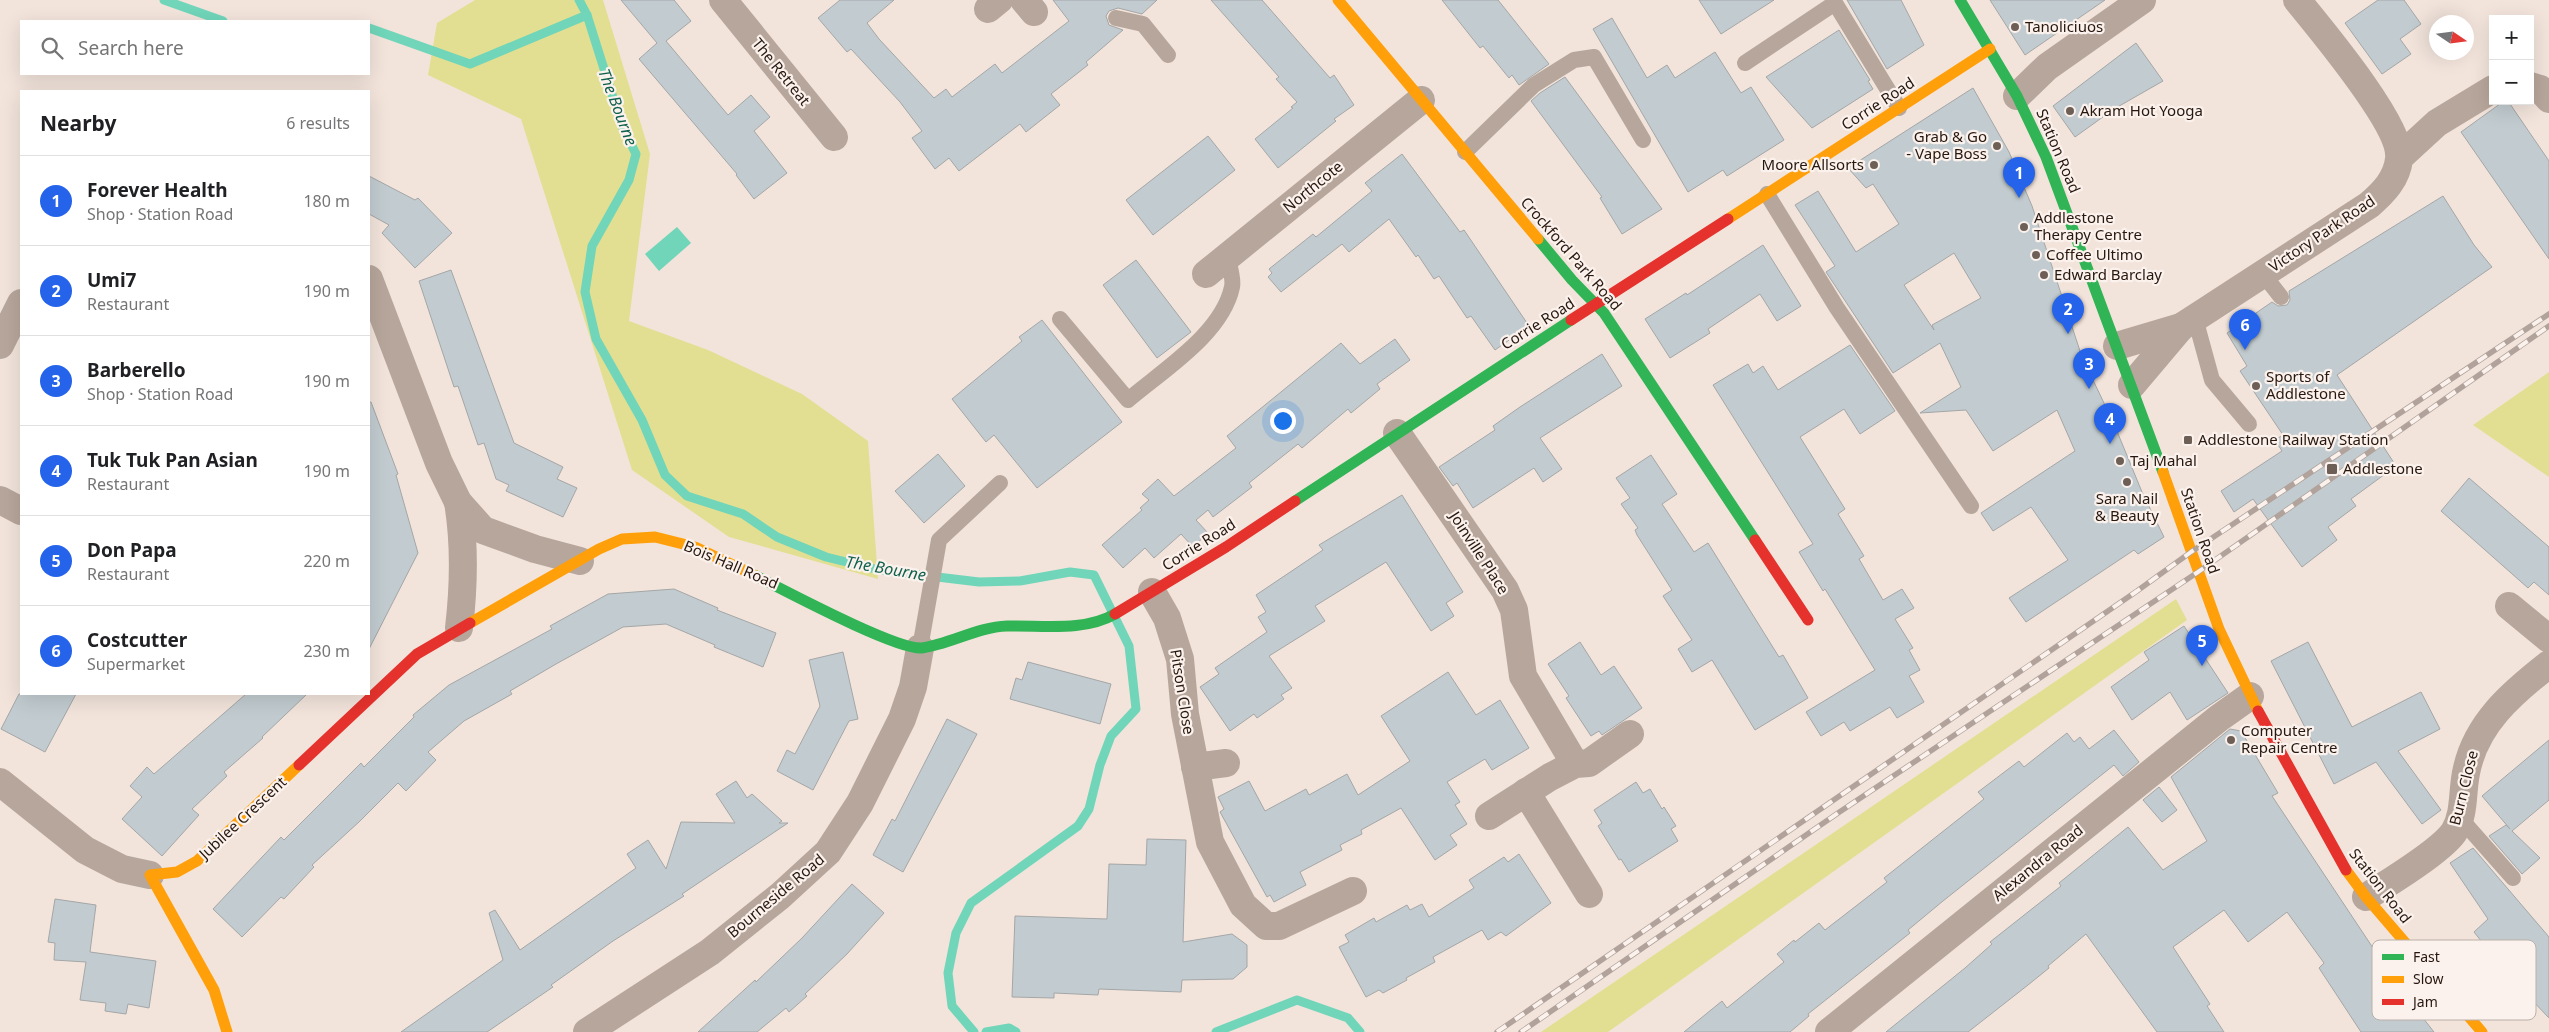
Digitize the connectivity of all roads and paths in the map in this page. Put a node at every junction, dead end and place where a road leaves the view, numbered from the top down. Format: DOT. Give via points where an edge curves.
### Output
graph roads {
  1 [pos="1338,0"];
  2 [pos="1960,0"];
  3 [pos="2142,0"];
  4 [pos="730,2"];
  5 [pos="2303,4"];
  6 [pos="1116,18"];
  7 [pos="1990,49"];
  8 [pos="1168,55"];
  9 [pos="1745,63"];
  10 [pos="2534,87"];
  11 [pos="2489,91"];
  12 [pos="2017,96"];
  13 [pos="2549,99"];
  14 [pos="1421,100"];
  15 [pos="1899,108"];
  16 [pos="834,137"];
  17 [pos="1643,140"];
  18 [pos="1464,152"];
  19 [pos="2400,157"];
  20 [pos="1767,194"];
  21 [pos="1227,256"];
  22 [pos="1206,274"];
  23 [pos="2263,274"];
  24 [pos="370,282"];
  25 [pos="2281,297"];
  26 [pos="20,305"];
  27 [pos="1596,305"];
  28 [pos="1060,319"];
  29 [pos="2188,322"];
  30 [pos="0,345"];
  31 [pos="2117,346"];
  32 [pos="2132,385"];
  33 [pos="2249,424"];
  34 [pos="1397,432"];
  35 [pos="1000,483"];
  36 [pos="0,500"];
  37 [pos="458,502"];
  38 [pos="1971,506"];
  39 [pos="20,510"];
  40 [pos="580,561"];
  41 [pos="1141,599"];
  42 [pos="2509,606"];
  43 [pos="1808,620"];
  44 [pos="459,628"];
  45 [pos="2549,639"];
  46 [pos="920,648"];
  47 [pos="2549,664"];
  48 [pos="2250,696"];
  49 [pos="1630,734"];
  50 [pos="1226,763"];
  51 [pos="1575,764"];
  52 [pos="1195,767"];
  53 [pos="0,782"];
  54 [pos="1526,792"];
  55 [pos="1489,816"];
  56 [pos="2460,818"];
  57 [pos="150,875"];
  58 [pos="2513,878"];
  59 [pos="1353,891"];
  60 [pos="1589,894"];
  61 [pos="2366,898"];
  62 [pos="2402,940"];
  63 [pos="2472,1020"];
  64 [pos="606,1028"];
  65 [pos="227,1032"];
  66 [pos="1829,1032"];
  67 [pos="2482,1032"];
  1 -- 14 [label="street, Crockford Park Road"];
  2 -- 7 [label="street, Station Road"];
  3 -- 12 [label="street" via="2047,67"];
  4 -- 16 [label="street, The Retreat"];
  5 -- 19 [label="street" via="2387,122"];
  6 -- 8 [label="lane" via="1142,24"];
  7 -- 12 [label="street, Station Road"];
  7 -- 15 [label="street, Corrie Road"];
  9 -- 15 [label="lane" via="1835,3"];
  10 -- 13 [label="street"];
  11 -- 19 [label="street" via="2437,123"];
  12 -- 31 [label="street, Station Road" via="2046,157"];
  14 -- 18 [label="street, Crockford Park Road"];
  14 -- 21 [label="street, Northcote"];
  15 -- 20 [label="street, Corrie Road"];
  17 -- 18 [label="lane" via="1594,58 1574,60 1534,85"];
  18 -- 27 [label="street, Crockford Park Road"];
  19 -- 23 [label="street, Victory Park Road" via="2386,190 2369,205"];
  20 -- 27 [label="street, Corrie Road"];
  20 -- 38 [label="lane" via="1837,308"];
  21 -- 22 [label="street, Northcote"];
  21 -- 28 [label="lane" via="1232,285 1223,312 1201,338 1128,400"];
  23 -- 25 [label="lane"];
  23 -- 29 [label="street, Victory Park Road"];
  24 -- 37 [label="street" via="439,463"];
  26 -- 30 [label="street"];
  27 -- 34 [label="street, Corrie Road"];
  27 -- 43 [label="street, Crockford Park Road"];
  29 -- 31 [label="street, Victory Park Road"];
  29 -- 32 [label="street, Victory Park Road"];
  29 -- 33 [label="lane" via="2212,380"];
  31 -- 32 [label="street, Station Road"];
  32 -- 48 [label="street, Station Road" via="2219,630"];
  34 -- 41 [label="street, Corrie Road" via="1226,547"];
  34 -- 51 [label="street, Joinville Place" via="1505,590 1514,610 1523,676"];
  35 -- 46 [label="lane" via="939,540"];
  36 -- 39 [label="street"];
  37 -- 40 [label="street" via="483,530"];
  37 -- 44 [label="street" via="464,538 464,590"];
  40 -- 44 [label="street, Jubilee Crescent"];
  40 -- 46 [label="street, Bois Hall Road" via="622,539 655,537 695,547 884,638"];
  41 -- 46 [label="street, Corrie Road" via="1101,622 1003,626"];
  41 -- 52 [label="street, Pitson Close" via="1167,618 1180,659 1185,714"];
  42 -- 45 [label="street"];
  44 -- 57 [label="street, Jubilee Crescent" via="417,654 197,861 177,872"];
  46 -- 64 [label="street, Bourneside Road" via="913,687 902,719 860,803 828,852 780,896 710,952"];
  47 -- 56 [label="street, Burn Close" via="2516,690 2484,726 2472,749"];
  48 -- 61 [label="street, Station Road" via="2340,861"];
  48 -- 66 [label="street, Alexandra Road"];
  49 -- 51 [label="street" via="1589,763"];
  50 -- 52 [label="street"];
  51 -- 54 [label="street"];
  52 -- 59 [label="street, Pitson Close" via="1210,842 1243,905 1266,926 1279,926"];
  53 -- 57 [label="street" via="85,850 122,869"];
  54 -- 55 [label="street"];
  54 -- 60 [label="street"];
  56 -- 58 [label="lane"];
  56 -- 61 [label="street, Burn Close" via="2454,832 2443,842"];
  57 -- 65 [label="street" via="163,905 200,961"];
  61 -- 62 [label="street, Station Road"];
  63 -- 67 [label="street, Station Road"];
}
